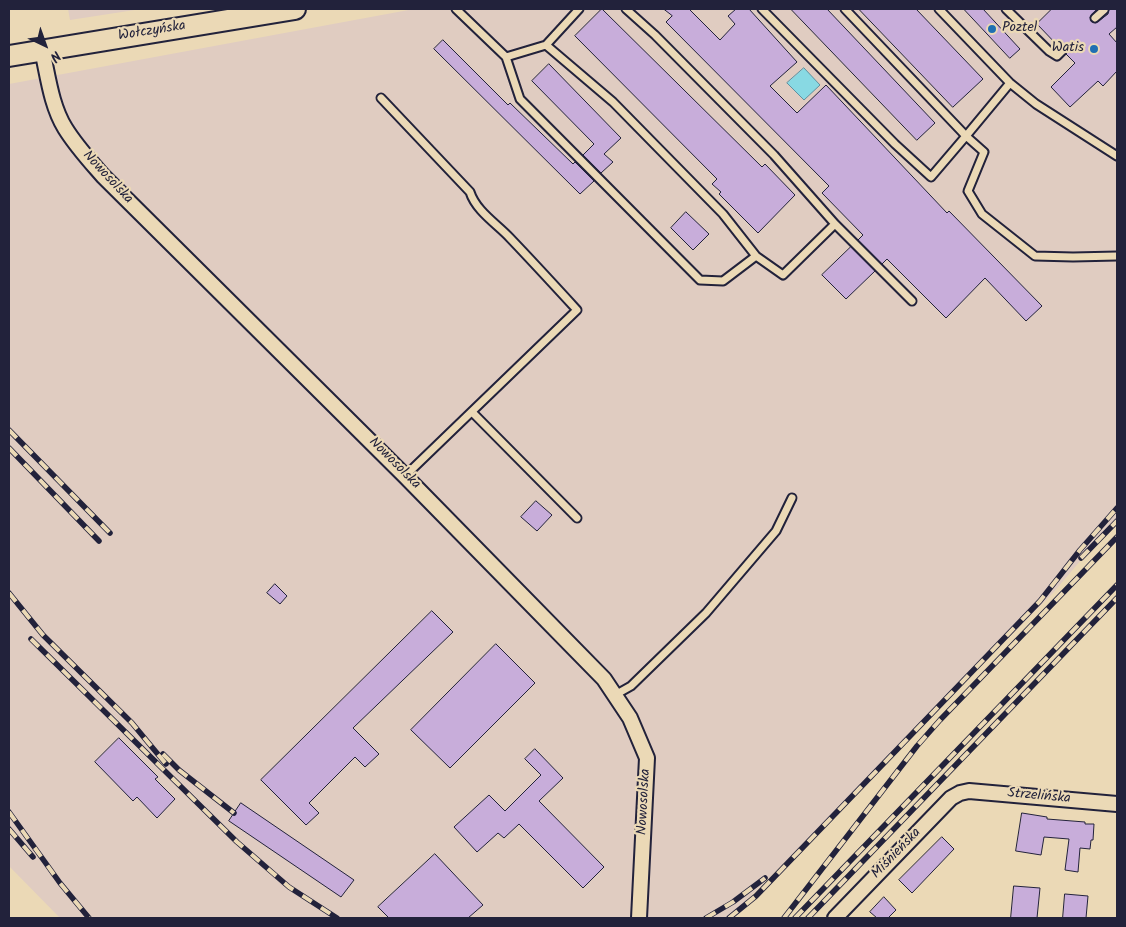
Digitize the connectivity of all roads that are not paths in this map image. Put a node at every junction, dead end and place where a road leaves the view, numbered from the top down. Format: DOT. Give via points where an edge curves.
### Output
graph roads {
  1 [pos="295,9"];
  2 [pos="456,9"];
  3 [pos="579,9"];
  4 [pos="626,9"];
  5 [pos="762,9"];
  6 [pos="844,9"];
  7 [pos="939,9"];
  8 [pos="1006,9"];
  9 [pos="1103,9"];
  10 [pos="1095,18"];
  11 [pos="546,45"];
  12 [pos="42,50"];
  13 [pos="1062,51"];
  14 [pos="9,56"];
  15 [pos="506,57"];
  16 [pos="1010,83"];
  17 [pos="381,98"];
  18 [pos="966,136"];
  19 [pos="1117,156"];
  20 [pos="836,224"];
  21 [pos="756,256"];
  22 [pos="1117,256"];
  23 [pos="912,301"];
  24 [pos="472,412"];
  25 [pos="405,476"];
  26 [pos="792,498"];
  27 [pos="576,518"];
  28 [pos="615,695"];
  29 [pos="960,793"];
  30 [pos="1117,804"];
  31 [pos="639,918"];
  32 [pos="835,918"];
  1 -- 12 [label="street, Wołczyńska"];
  2 -- 15 [label="lane"];
  3 -- 11 [label="lane"];
  4 -- 20 [label="lane" via="774,155"];
  5 -- 18 [label="lane" via="931,177"];
  6 -- 18 [label="lane"];
  7 -- 16 [label="lane"];
  8 -- 13 [label="lane" via="1048,51 1057,56"];
  9 -- 10 [label="lane"];
  11 -- 15 [label="lane"];
  11 -- 21 [label="lane" via="613,102 723,214"];
  12 -- 14 [label="street, Wołczyńska"];
  12 -- 25 [label="street, Nowosolska" via="59,116 82,152"];
  15 -- 21 [label="lane" via="520,99 700,280 723,281"];
  16 -- 18 [label="lane"];
  16 -- 19 [label="lane" via="1036,104"];
  17 -- 24 [label="lane" via="577,310"];
  18 -- 22 [label="lane" via="984,152 968,191 982,214 1035,256"];
  20 -- 21 [label="lane" via="783,275"];
  20 -- 23 [label="lane"];
  24 -- 25 [label="lane"];
  24 -- 27 [label="lane"];
  25 -- 28 [label="street, Nowosolska" via="604,679"];
  26 -- 28 [label="lane" via="776,531 706,613 631,686"];
  28 -- 31 [label="street, Nowosolska" via="630,718 647,758"];
  29 -- 30 [label="street, Strzelińska" via="970,791"];
  29 -- 32 [label="street, Miśnieńska"];
}
